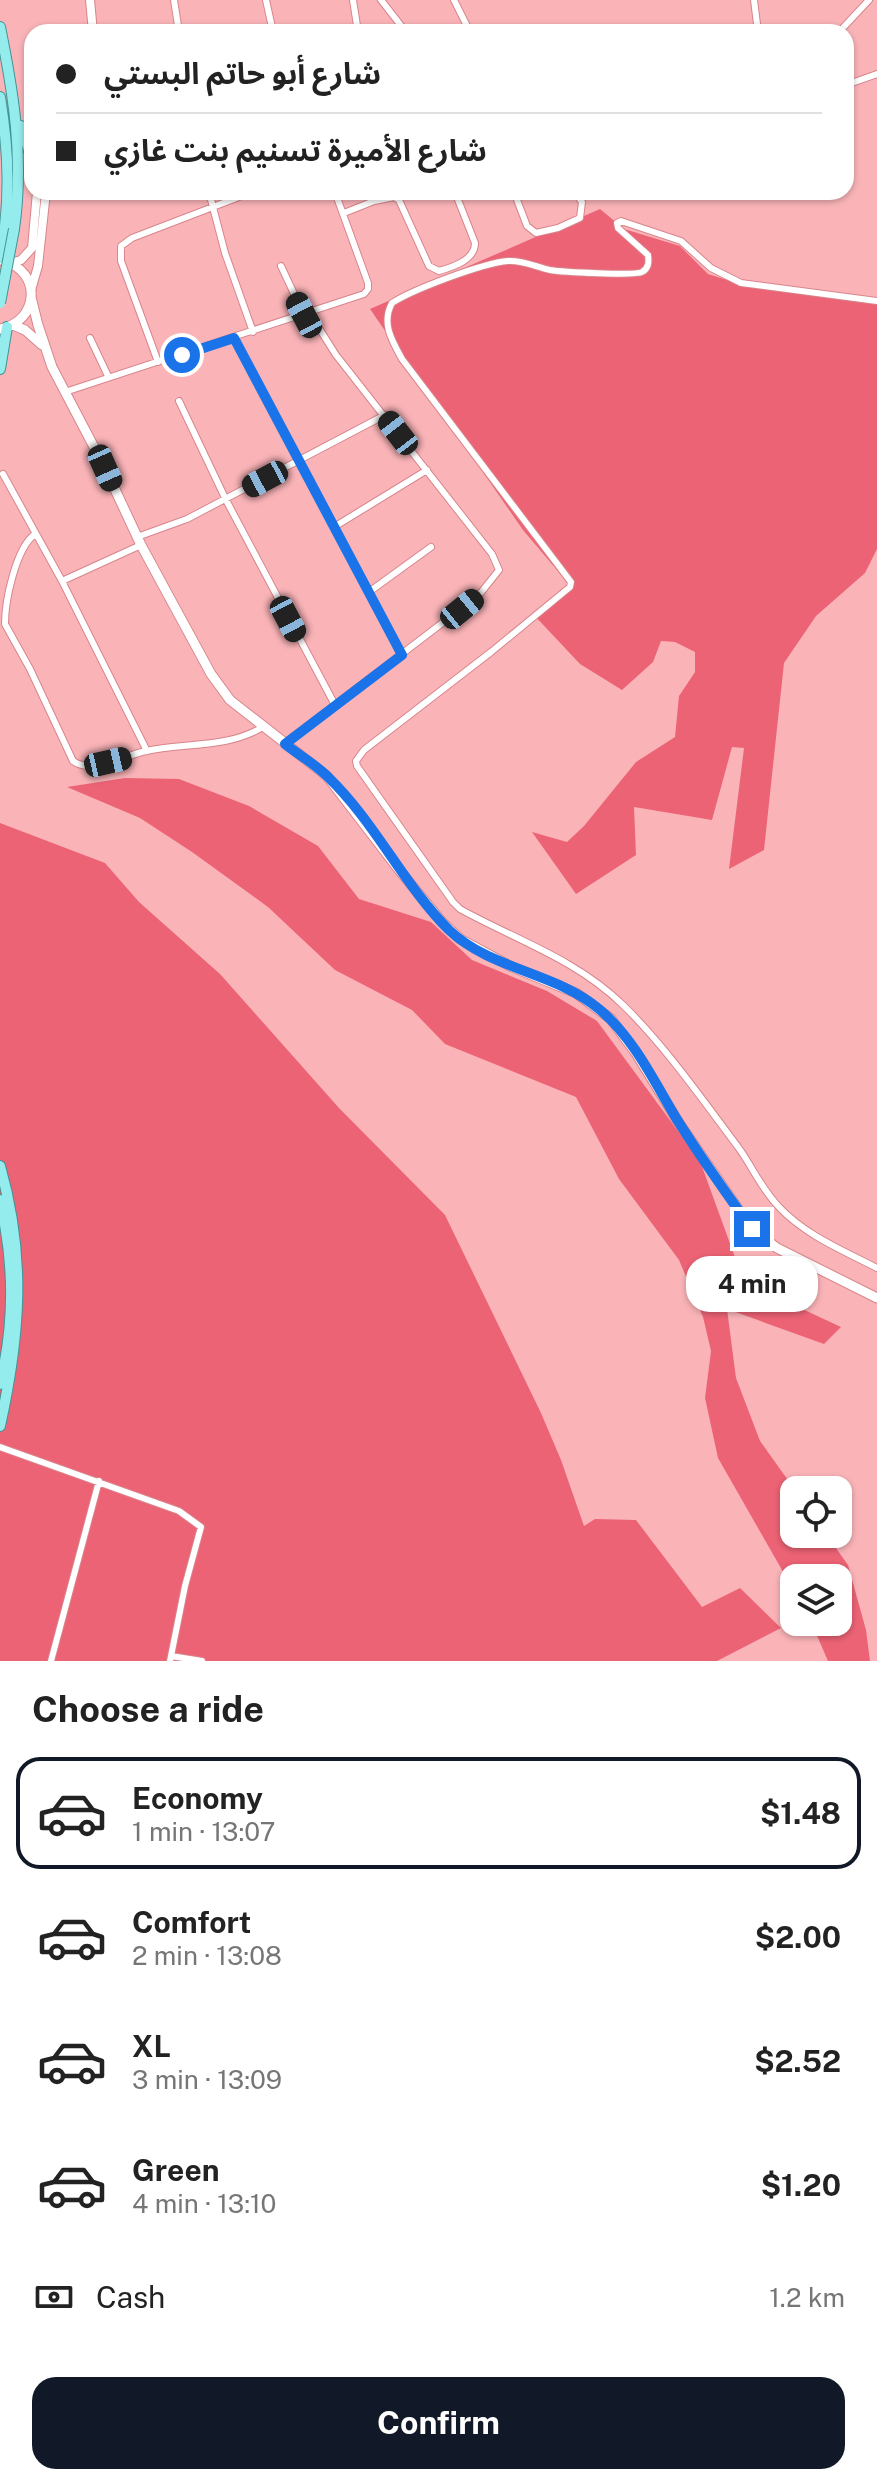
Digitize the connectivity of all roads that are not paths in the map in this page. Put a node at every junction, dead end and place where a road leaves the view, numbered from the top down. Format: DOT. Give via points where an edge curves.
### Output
graph roads {
  1 [pos="90,0"];
  2 [pos="174,0"];
  3 [pos="266,0"];
  4 [pos="353,0"];
  5 [pos="381,0"];
  6 [pos="454,0"];
  7 [pos="754,0"];
  8 [pos="869,0"];
  9 [pos="92,24"];
  10 [pos="178,24"];
  11 [pos="271,24"];
  12 [pos="357,24"];
  13 [pos="400,24"];
  14 [pos="466,24"];
  15 [pos="757,24"];
  16 [pos="846,24"];
  17 [pos="0,27"];
  18 [pos="877,74"];
  19 [pos="854,82"];
  20 [pos="14,100"];
  21 [pos="1,102"];
  22 [pos="0,121"];
  23 [pos="24,132"];
  24 [pos="36,200"];
  25 [pos="45,200"];
  26 [pos="210,200"];
  27 [pos="229,200"];
  28 [pos="338,200"];
  29 [pos="379,200"];
  30 [pos="399,200"];
  31 [pos="458,200"];
  32 [pos="517,200"];
  33 [pos="580,200"];
  34 [pos="211,206"];
  35 [pos="344,213"];
  36 [pos="10,229"];
  37 [pos="3,260"];
  38 [pos="281,266"];
  39 [pos="31,294"];
  40 [pos="877,301"];
  41 [pos="0,303"];
  42 [pos="307,314"];
  43 [pos="7,327"];
  44 [pos="253,332"];
  45 [pos="90,338"];
  46 [pos="234,338"];
  47 [pos="47,350"];
  48 [pos="158,362"];
  49 [pos="0,369"];
  50 [pos="108,376"];
  51 [pos="65,392"];
  52 [pos="179,401"];
  53 [pos="385,415"];
  54 [pos="301,461"];
  55 [pos="427,470"];
  56 [pos="3,474"];
  57 [pos="226,500"];
  58 [pos="334,527"];
  59 [pos="35,534"];
  60 [pos="139,541"];
  61 [pos="431,547"];
  62 [pos="62,581"];
  63 [pos="369,592"];
  64 [pos="402,655"];
  65 [pos="335,705"];
  66 [pos="263,727"];
  67 [pos="285,744"];
  68 [pos="147,751"];
  69 [pos="0,1166"];
  70 [pos="0,1200"];
  71 [pos="877,1268"];
  72 [pos="877,1298"];
  73 [pos="5,1303"];
  74 [pos="1,1379"];
  75 [pos="0,1426"];
  76 [pos="0,1447"];
  77 [pos="99,1481"];
  78 [pos="171,1658"];
  79 [pos="51,1661"];
  80 [pos="202,1661"];
  1 -- 9 [label="street"];
  2 -- 10 [label="street"];
  3 -- 11 [label="street"];
  4 -- 12 [label="street"];
  5 -- 13 [label="street"];
  6 -- 14 [label="street"];
  7 -- 15 [label="street"];
  8 -- 16 [label="street"];
  17 -- 20 [label="main road"];
  18 -- 19 [label="street"];
  20 -- 23 [label="main road"];
  20 -- 36 [label="main road" via="19,176"];
  21 -- 22 [label="main road"];
  21 -- 36 [label="main road"];
  24 -- 37 [label="street" via="32,248 24,258"];
  25 -- 39 [label="street"];
  26 -- 34 [label="street"];
  27 -- 34 [label="street"];
  28 -- 35 [label="street"];
  29 -- 35 [label="street"];
  30 -- 31 [label="street" via="429,266 439,271 475,251"];
  32 -- 33 [label="street" via="527,226 536,233 578,220"];
  34 -- 44 [label="street"];
  34 -- 48 [label="street" via="121,246 121,261"];
  35 -- 42 [label="street" via="368,289"];
  36 -- 37 [label="main road"];
  36 -- 41 [label="main road, bridge"];
  37 -- 39 [label="main road" via="25,274"];
  38 -- 42 [label="street"];
  39 -- 43 [label="main road" via="24,316"];
  39 -- 47 [label="main road"];
  40 -- 71 [label="street" via="741,283 711,268 681,241 621,221 618,228 648,255 643,272 557,271 506,261 437,282 392,303 388,330 402,359 571,582 510,637 364,750 356,762 460,909 564,959 622,1004 739,1149 778,1207 805,1229"];
  42 -- 44 [label="street"];
  42 -- 53 [label="street"];
  43 -- 47 [label="main road" via="31,335"];
  43 -- 49 [label="main road"];
  44 -- 46 [label="street"];
  45 -- 50 [label="street"];
  46 -- 48 [label="street"];
  46 -- 54 [label="street"];
  47 -- 51 [label="main road"];
  48 -- 50 [label="street"];
  50 -- 51 [label="street"];
  51 -- 60 [label="main road"];
  52 -- 57 [label="street"];
  53 -- 54 [label="street"];
  53 -- 55 [label="street"];
  54 -- 57 [label="street"];
  54 -- 58 [label="street"];
  55 -- 58 [label="street"];
  55 -- 64 [label="street" via="499,570 479,595"];
  56 -- 59 [label="street"];
  57 -- 60 [label="street"];
  57 -- 65 [label="street"];
  58 -- 63 [label="street"];
  59 -- 62 [label="street"];
  59 -- 68 [label="street" via="20,553 5,624 68,754 78,765 90,766"];
  60 -- 62 [label="street"];
  60 -- 66 [label="main road" via="211,674 230,700"];
  61 -- 63 [label="street"];
  62 -- 68 [label="street"];
  63 -- 64 [label="street"];
  64 -- 65 [label="street"];
  65 -- 67 [label="street"];
  66 -- 67 [label="main road"];
  66 -- 68 [label="street" via="221,744"];
  67 -- 72 [label="main road" via="336,786 460,939 576,993 611,1019 752,1229 777,1248"];
  69 -- 75 [label="main road" via="19,1279 16,1341"];
  70 -- 73 [label="main road" via="10,1259"];
  73 -- 74 [label="main road"];
  76 -- 77 [label="street"];
  77 -- 78 [label="street" via="179,1511 201,1527"];
  77 -- 79 [label="street"];
  78 -- 80 [label="street"];
}
